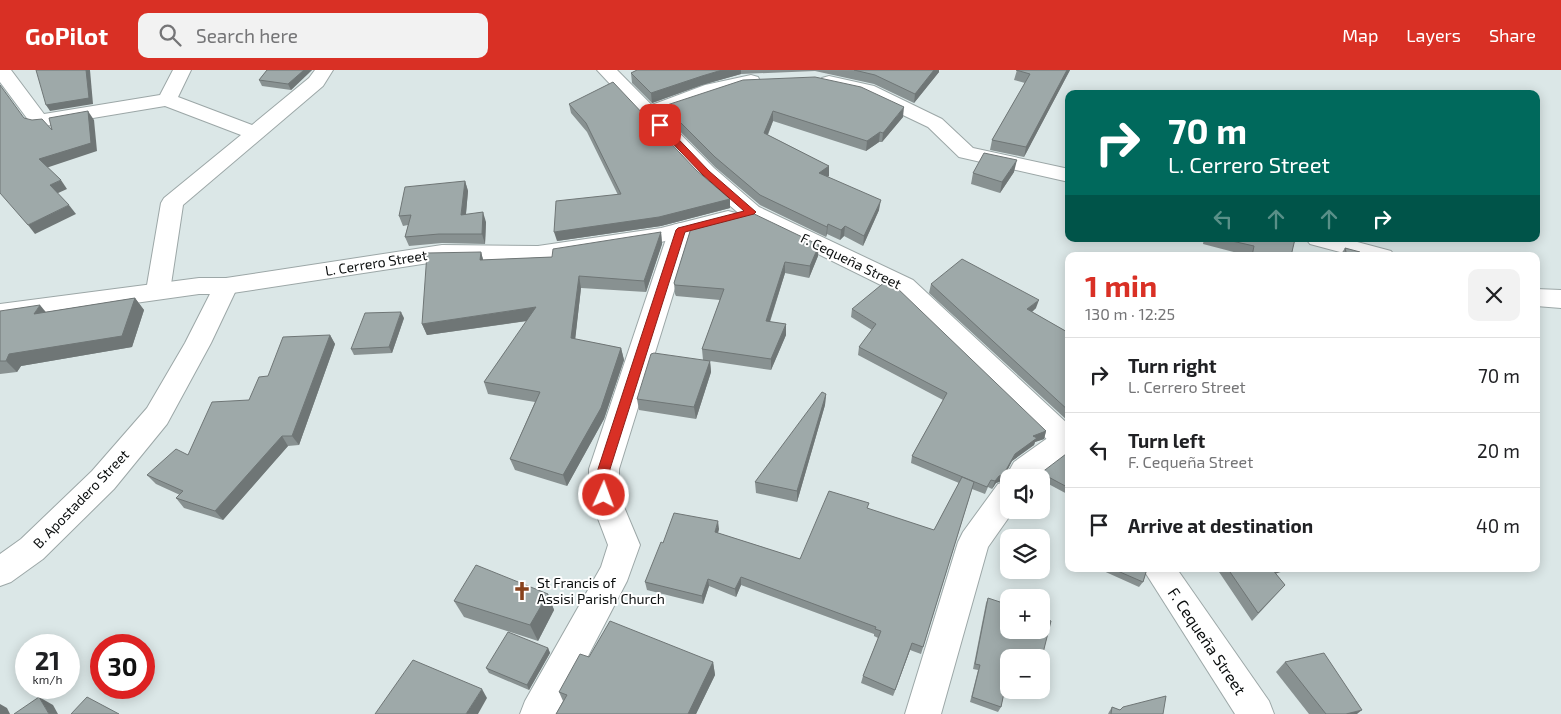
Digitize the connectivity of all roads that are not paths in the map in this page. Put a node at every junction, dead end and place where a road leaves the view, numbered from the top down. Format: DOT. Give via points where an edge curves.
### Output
graph roads {
  1 [pos="1,70"];
  2 [pos="182,70"];
  3 [pos="324,70"];
  4 [pos="606,70"];
  5 [pos="824,77"];
  6 [pos="769,81"];
  7 [pos="167,100"];
  8 [pos="648,113"];
  9 [pos="255,133"];
  10 [pos="1065,175"];
  11 [pos="751,212"];
  12 [pos="681,230"];
  13 [pos="1329,242"];
  14 [pos="1368,252"];
  15 [pos="226,286"];
  16 [pos="158,292"];
  17 [pos="0,313"];
  18 [pos="1065,439"];
  19 [pos="1065,442"];
  20 [pos="1027,469"];
  21 [pos="1000,506"];
  22 [pos="0,572"];
  23 [pos="1161,572"];
  24 [pos="538,714"];
  25 [pos="924,714"];
  26 [pos="1256,714"];
  1 -- 7 [label="street" via="39,121"];
  2 -- 7 [label="street"];
  3 -- 9 [label="street" via="316,82"];
  4 -- 8 [label="street, F. Cequeña Street"];
  5 -- 10 [label="street" via="867,90 934,123 966,153"];
  6 -- 8 [label="street" via="742,82"];
  7 -- 9 [label="street"];
  8 -- 11 [label="street, F. Cequeña Street" via="706,173"];
  9 -- 16 [label="street" via="172,203"];
  11 -- 12 [label="street, L. Cerrero Street"];
  11 -- 18 [label="street, F. Cequeña Street" via="904,286"];
  12 -- 15 [label="street, L. Cerrero Street" via="538,254 442,253"];
  12 -- 24 [label="street" via="604,469 604,495 624,545 622,554 616,571"];
  13 -- 14 [label="street"];
  15 -- 16 [label="street, L. Cerrero Street"];
  15 -- 22 [label="street, B. Apostadero Street" via="157,416 104,480 32,549"];
  16 -- 17 [label="street, L. Cerrero Street"];
  19 -- 20 [label="street"];
  21 -- 25 [label="street" via="974,542"];
  23 -- 26 [label="street, F. Cequeña Street"];
}
